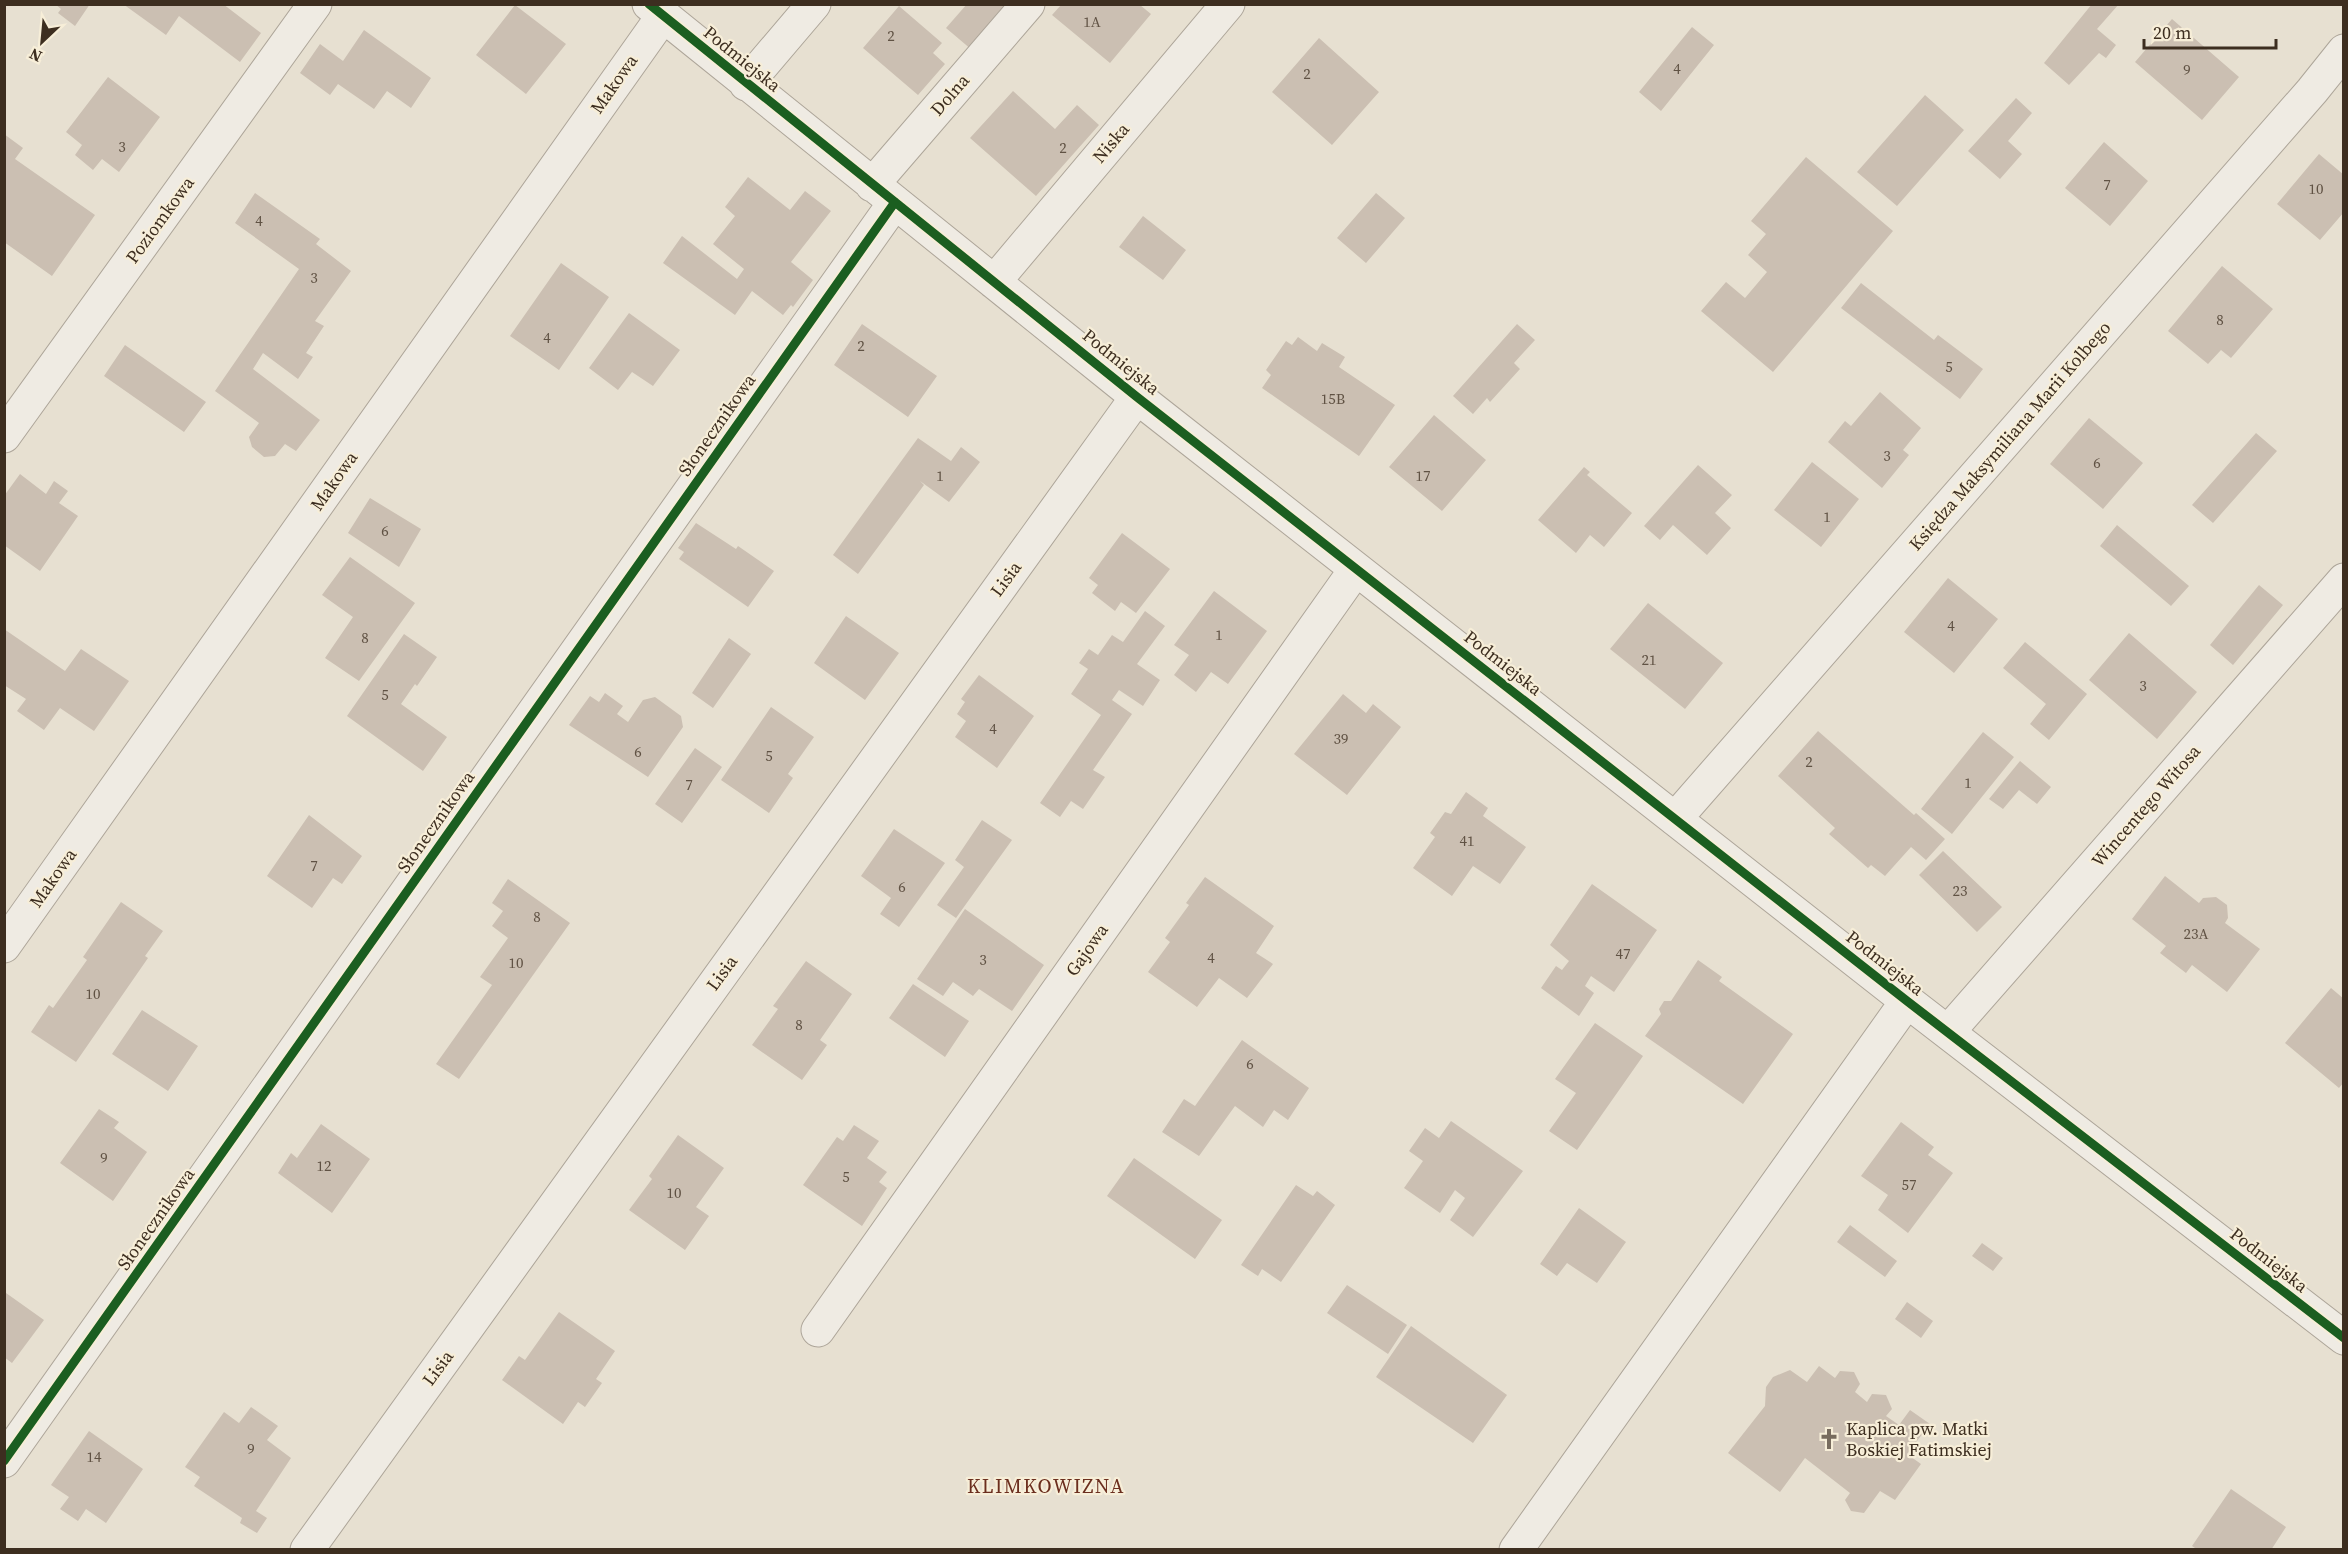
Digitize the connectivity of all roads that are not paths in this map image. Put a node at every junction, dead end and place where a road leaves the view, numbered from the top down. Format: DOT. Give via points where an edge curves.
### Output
graph roads {
  1 [pos="315,4"];
  2 [pos="814,4"];
  3 [pos="1028,4"];
  4 [pos="1228,4"];
  5 [pos="656,10"];
  6 [pos="2343,51"];
  7 [pos="746,84"];
  8 [pos="884,194"];
  9 [pos="994,282"];
  10 [pos="1137,397"];
  11 [pos="4,436"];
  12 [pos="1356,569"];
  13 [pos="2343,580"];
  14 [pos="1675,819"];
  15 [pos="4,946"];
  16 [pos="1907,1001"];
  17 [pos="1948,1032"];
  18 [pos="818,1330"];
  19 [pos="2343,1338"];
  20 [pos="4,1461"];
  21 [pos="307,1550"];
  22 [pos="1516,1550"];
  1 -- 11 [label="street, Poziomkowa"];
  2 -- 7 [label="street"];
  3 -- 8 [label="street, Dolna"];
  4 -- 9 [label="street, Niska"];
  5 -- 7 [label="street, Podmiejska"];
  5 -- 15 [label="street, Makowa"];
  6 -- 14 [label="street, Księdza Maksymiliana Marii Kolbego"];
  7 -- 8 [label="street, Podmiejska"];
  8 -- 9 [label="street, Podmiejska"];
  8 -- 20 [label="street, Słonecznikowa"];
  9 -- 10 [label="street, Podmiejska"];
  10 -- 12 [label="street, Podmiejska"];
  10 -- 21 [label="street, Lisia"];
  12 -- 14 [label="street, Podmiejska"];
  12 -- 18 [label="street, Gajowa"];
  13 -- 17 [label="street, Wincentego Witosa"];
  14 -- 16 [label="street, Podmiejska"];
  16 -- 17 [label="street, Podmiejska"];
  16 -- 22 [label="street"];
  17 -- 19 [label="street, Podmiejska"];
}
